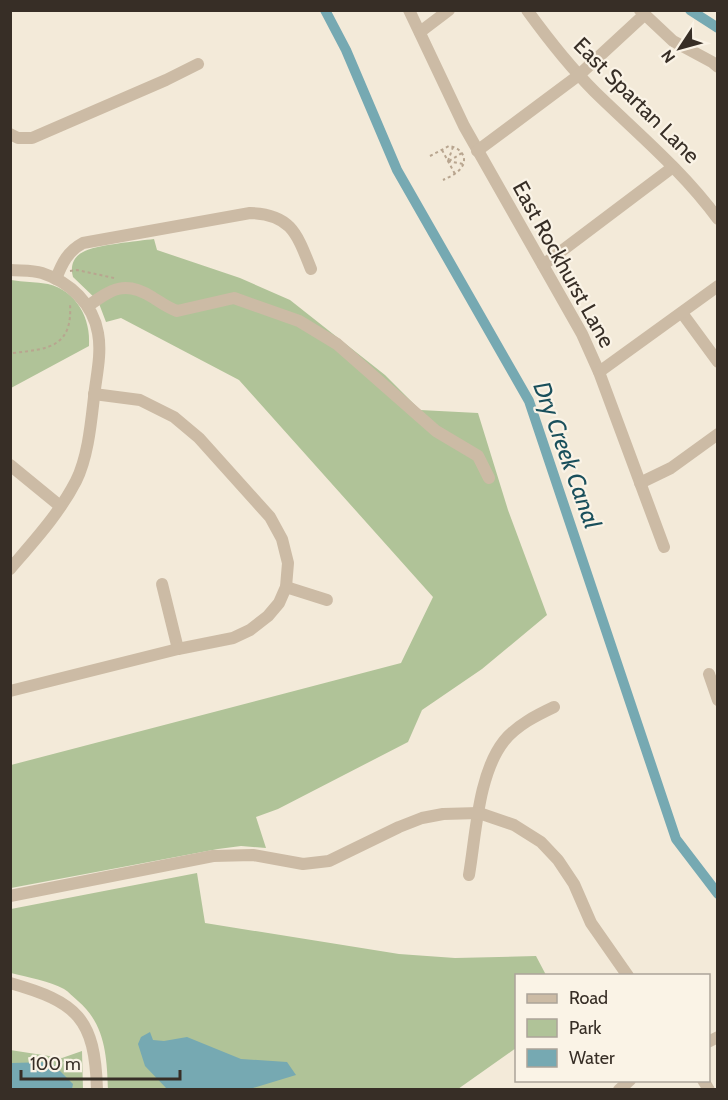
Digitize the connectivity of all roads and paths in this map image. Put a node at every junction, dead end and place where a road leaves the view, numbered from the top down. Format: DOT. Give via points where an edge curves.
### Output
graph roads {
  1 [pos="409,10"];
  2 [pos="449,10"];
  3 [pos="527,10"];
  4 [pos="642,13"];
  5 [pos="420,32"];
  6 [pos="198,63"];
  7 [pos="716,63"];
  8 [pos="579,75"];
  9 [pos="10,134"];
  10 [pos="454,146"];
  11 [pos="441,148"];
  12 [pos="477,151"];
  13 [pos="462,153"];
  14 [pos="430,156"];
  15 [pos="448,161"];
  16 [pos="464,164"];
  17 [pos="673,167"];
  18 [pos="455,174"];
  19 [pos="443,180"];
  20 [pos="717,219"];
  21 [pos="543,265"];
  22 [pos="311,269"];
  23 [pos="10,270"];
  24 [pos="56,279"];
  25 [pos="717,286"];
  26 [pos="77,294"];
  27 [pos="88,306"];
  28 [pos="682,313"];
  29 [pos="13,353"];
  30 [pos="717,362"];
  31 [pos="599,372"];
  32 [pos="94,394"];
  33 [pos="717,434"];
  34 [pos="10,465"];
  35 [pos="489,478"];
  36 [pos="640,483"];
  37 [pos="60,506"];
  38 [pos="664,547"];
  39 [pos="10,569"];
  40 [pos="162,584"];
  41 [pos="286,587"];
  42 [pos="327,600"];
  43 [pos="178,649"];
  44 [pos="710,674"];
  45 [pos="10,692"];
  46 [pos="717,700"];
  47 [pos="554,707"];
  48 [pos="479,813"];
  49 [pos="469,875"];
  50 [pos="10,896"];
  51 [pos="627,974"];
  52 [pos="10,983"];
  53 [pos="97,1089"];
  1 -- 5 [label="street, East Rockhurst Lane"];
  2 -- 5 [label="street"];
  3 -- 8 [label="street, East Spartan Lane"];
  4 -- 7 [label="street" via="673,41"];
  4 -- 8 [label="street"];
  5 -- 12 [label="street, East Rockhurst Lane"];
  6 -- 9 [label="street" via="32,138"];
  8 -- 12 [label="street"];
  8 -- 17 [label="street, East Spartan Lane"];
  10 -- 11 [label="path"];
  10 -- 13 [label="path"];
  10 -- 15 [label="path"];
  11 -- 14 [label="path"];
  11 -- 15 [label="path"];
  12 -- 21 [label="street, East Rockhurst Lane"];
  13 -- 15 [label="path"];
  13 -- 16 [label="path"];
  15 -- 16 [label="path"];
  15 -- 18 [label="path"];
  16 -- 18 [label="path"];
  17 -- 20 [label="street, East Spartan Lane"];
  17 -- 21 [label="street"];
  18 -- 19 [label="path"];
  21 -- 31 [label="street, East Rockhurst Lane" via="582,333"];
  22 -- 24 [label="street" via="299,238 284,221 250,213 83,243 67,256"];
  23 -- 24 [label="street" via="40,272"];
  24 -- 26 [label="street"];
  25 -- 28 [label="street"];
  26 -- 27 [label="street"];
  26 -- 29 [label="path" via="70,302 69,328 63,337 42,350"];
  27 -- 32 [label="street" via="99,334"];
  27 -- 35 [label="street" via="110,291 126,287 143,291 177,311 234,298 299,321 338,344 436,431 478,456"];
  28 -- 30 [label="street"];
  28 -- 31 [label="street"];
  31 -- 36 [label="street, East Rockhurst Lane"];
  32 -- 37 [label="street" via="89,438 77,479"];
  32 -- 41 [label="street" via="140,400 174,417 199,438 270,517 282,539 288,563"];
  33 -- 36 [label="street" via="671,468"];
  34 -- 37 [label="street"];
  36 -- 38 [label="street, East Rockhurst Lane"];
  37 -- 39 [label="street"];
  40 -- 43 [label="street"];
  41 -- 42 [label="street"];
  41 -- 43 [label="street" via="279,603 250,630 233,638"];
  43 -- 45 [label="street"];
  44 -- 46 [label="street"];
  47 -- 48 [label="street" via="531,718 504,741 486,774"];
  48 -- 49 [label="street"];
  48 -- 50 [label="street" via="422,818 329,861 303,864 254,855 213,856"];
  48 -- 51 [label="street" via="514,825 541,842 558,860 574,884 591,923"];
  52 -- 53 [label="street" via="64,1003 80,1019 93,1045"];
}
